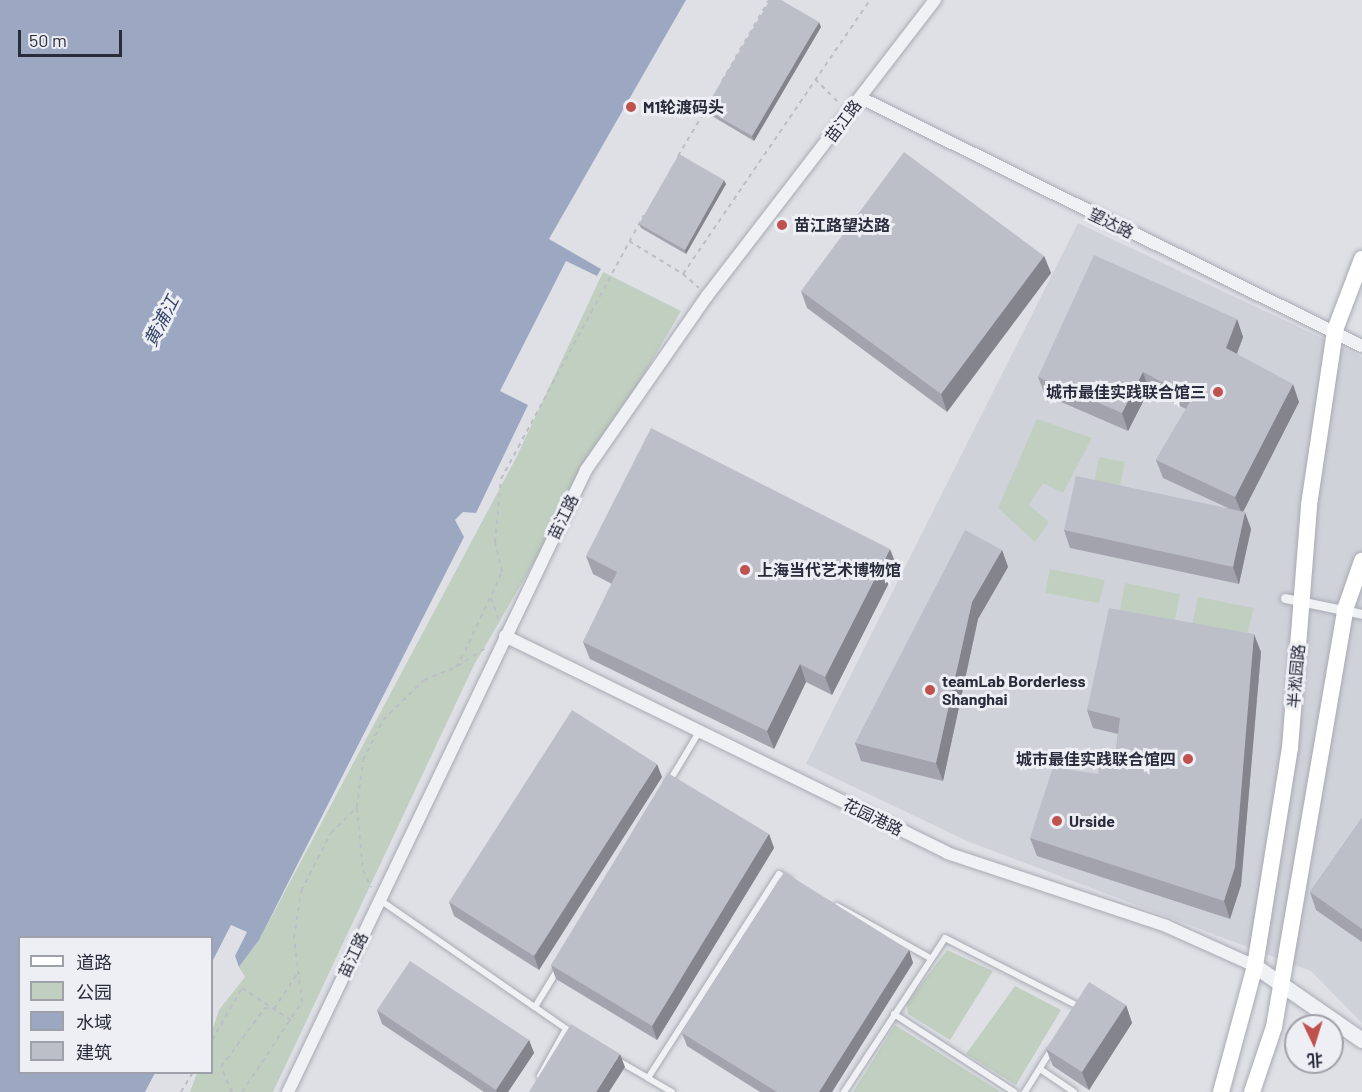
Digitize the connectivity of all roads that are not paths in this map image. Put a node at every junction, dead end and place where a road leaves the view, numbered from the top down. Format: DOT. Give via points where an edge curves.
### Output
graph roads {
  1 [pos="935,0"];
  2 [pos="861,98"];
  3 [pos="1362,259"];
  4 [pos="1335,330"];
  5 [pos="1362,346"];
  6 [pos="1362,561"];
  7 [pos="1285,598"];
  8 [pos="1303,600"];
  9 [pos="1346,607"];
  10 [pos="1362,614"];
  11 [pos="505,636"];
  12 [pos="699,731"];
  13 [pos="663,792"];
  14 [pos="800,885"];
  15 [pos="380,900"];
  16 [pos="831,902"];
  17 [pos="566,956"];
  18 [pos="930,958"];
  19 [pos="1255,966"];
  20 [pos="1282,982"];
  21 [pos="535,1007"];
  22 [pos="1074,1013"];
  23 [pos="894,1014"];
  24 [pos="566,1029"];
  25 [pos="576,1035"];
  26 [pos="1362,1040"];
  27 [pos="1057,1041"];
  28 [pos="607,1053"];
  29 [pos="1040,1069"];
  30 [pos="648,1078"];
  31 [pos="536,1083"];
  32 [pos="288,1092"];
  33 [pos="672,1092"];
  34 [pos="844,1092"];
  35 [pos="1014,1092"];
  36 [pos="1025,1092"];
  37 [pos="1074,1092"];
  38 [pos="1221,1092"];
  39 [pos="1252,1092"];
  1 -- 2 [label="street, 苗江路"];
  2 -- 4 [label="street, 望达路"];
  2 -- 11 [label="street, 苗江路" via="707,296 586,470"];
  3 -- 4 [label="main road, 半淞园路"];
  4 -- 5 [label="street, 望达路"];
  4 -- 8 [label="main road, 半淞园路" via="1309,505"];
  6 -- 9 [label="main road, 半淞园路"];
  7 -- 8 [label="street"];
  8 -- 9 [label="street"];
  8 -- 19 [label="main road, 半淞园路" via="1290,748"];
  9 -- 10 [label="street"];
  9 -- 20 [label="main road, 半淞园路"];
  11 -- 12 [label="street, 花园港路"];
  11 -- 15 [label="street, 苗江路"];
  12 -- 13 [label="lane"];
  12 -- 19 [label="street, 花园港路" via="947,853 1166,926"];
  14 -- 30 [label="lane" via="779,874"];
  15 -- 21 [label="lane"];
  15 -- 32 [label="street, 苗江路"];
  16 -- 18 [label="lane"];
  17 -- 21 [label="lane"];
  18 -- 22 [label="lane" via="945,938 1079,1004"];
  18 -- 23 [label="lane"];
  19 -- 20 [label="street"];
  19 -- 38 [label="main road, 半淞园路"];
  20 -- 26 [label="street"];
  20 -- 39 [label="main road, 半淞园路"];
  21 -- 24 [label="lane"];
  23 -- 34 [label="lane"];
  23 -- 35 [label="lane"];
  24 -- 25 [label="lane"];
  24 -- 31 [label="lane"];
  27 -- 29 [label="lane"];
  28 -- 30 [label="lane"];
  29 -- 36 [label="lane"];
  29 -- 37 [label="lane"];
  30 -- 33 [label="lane"];
}
